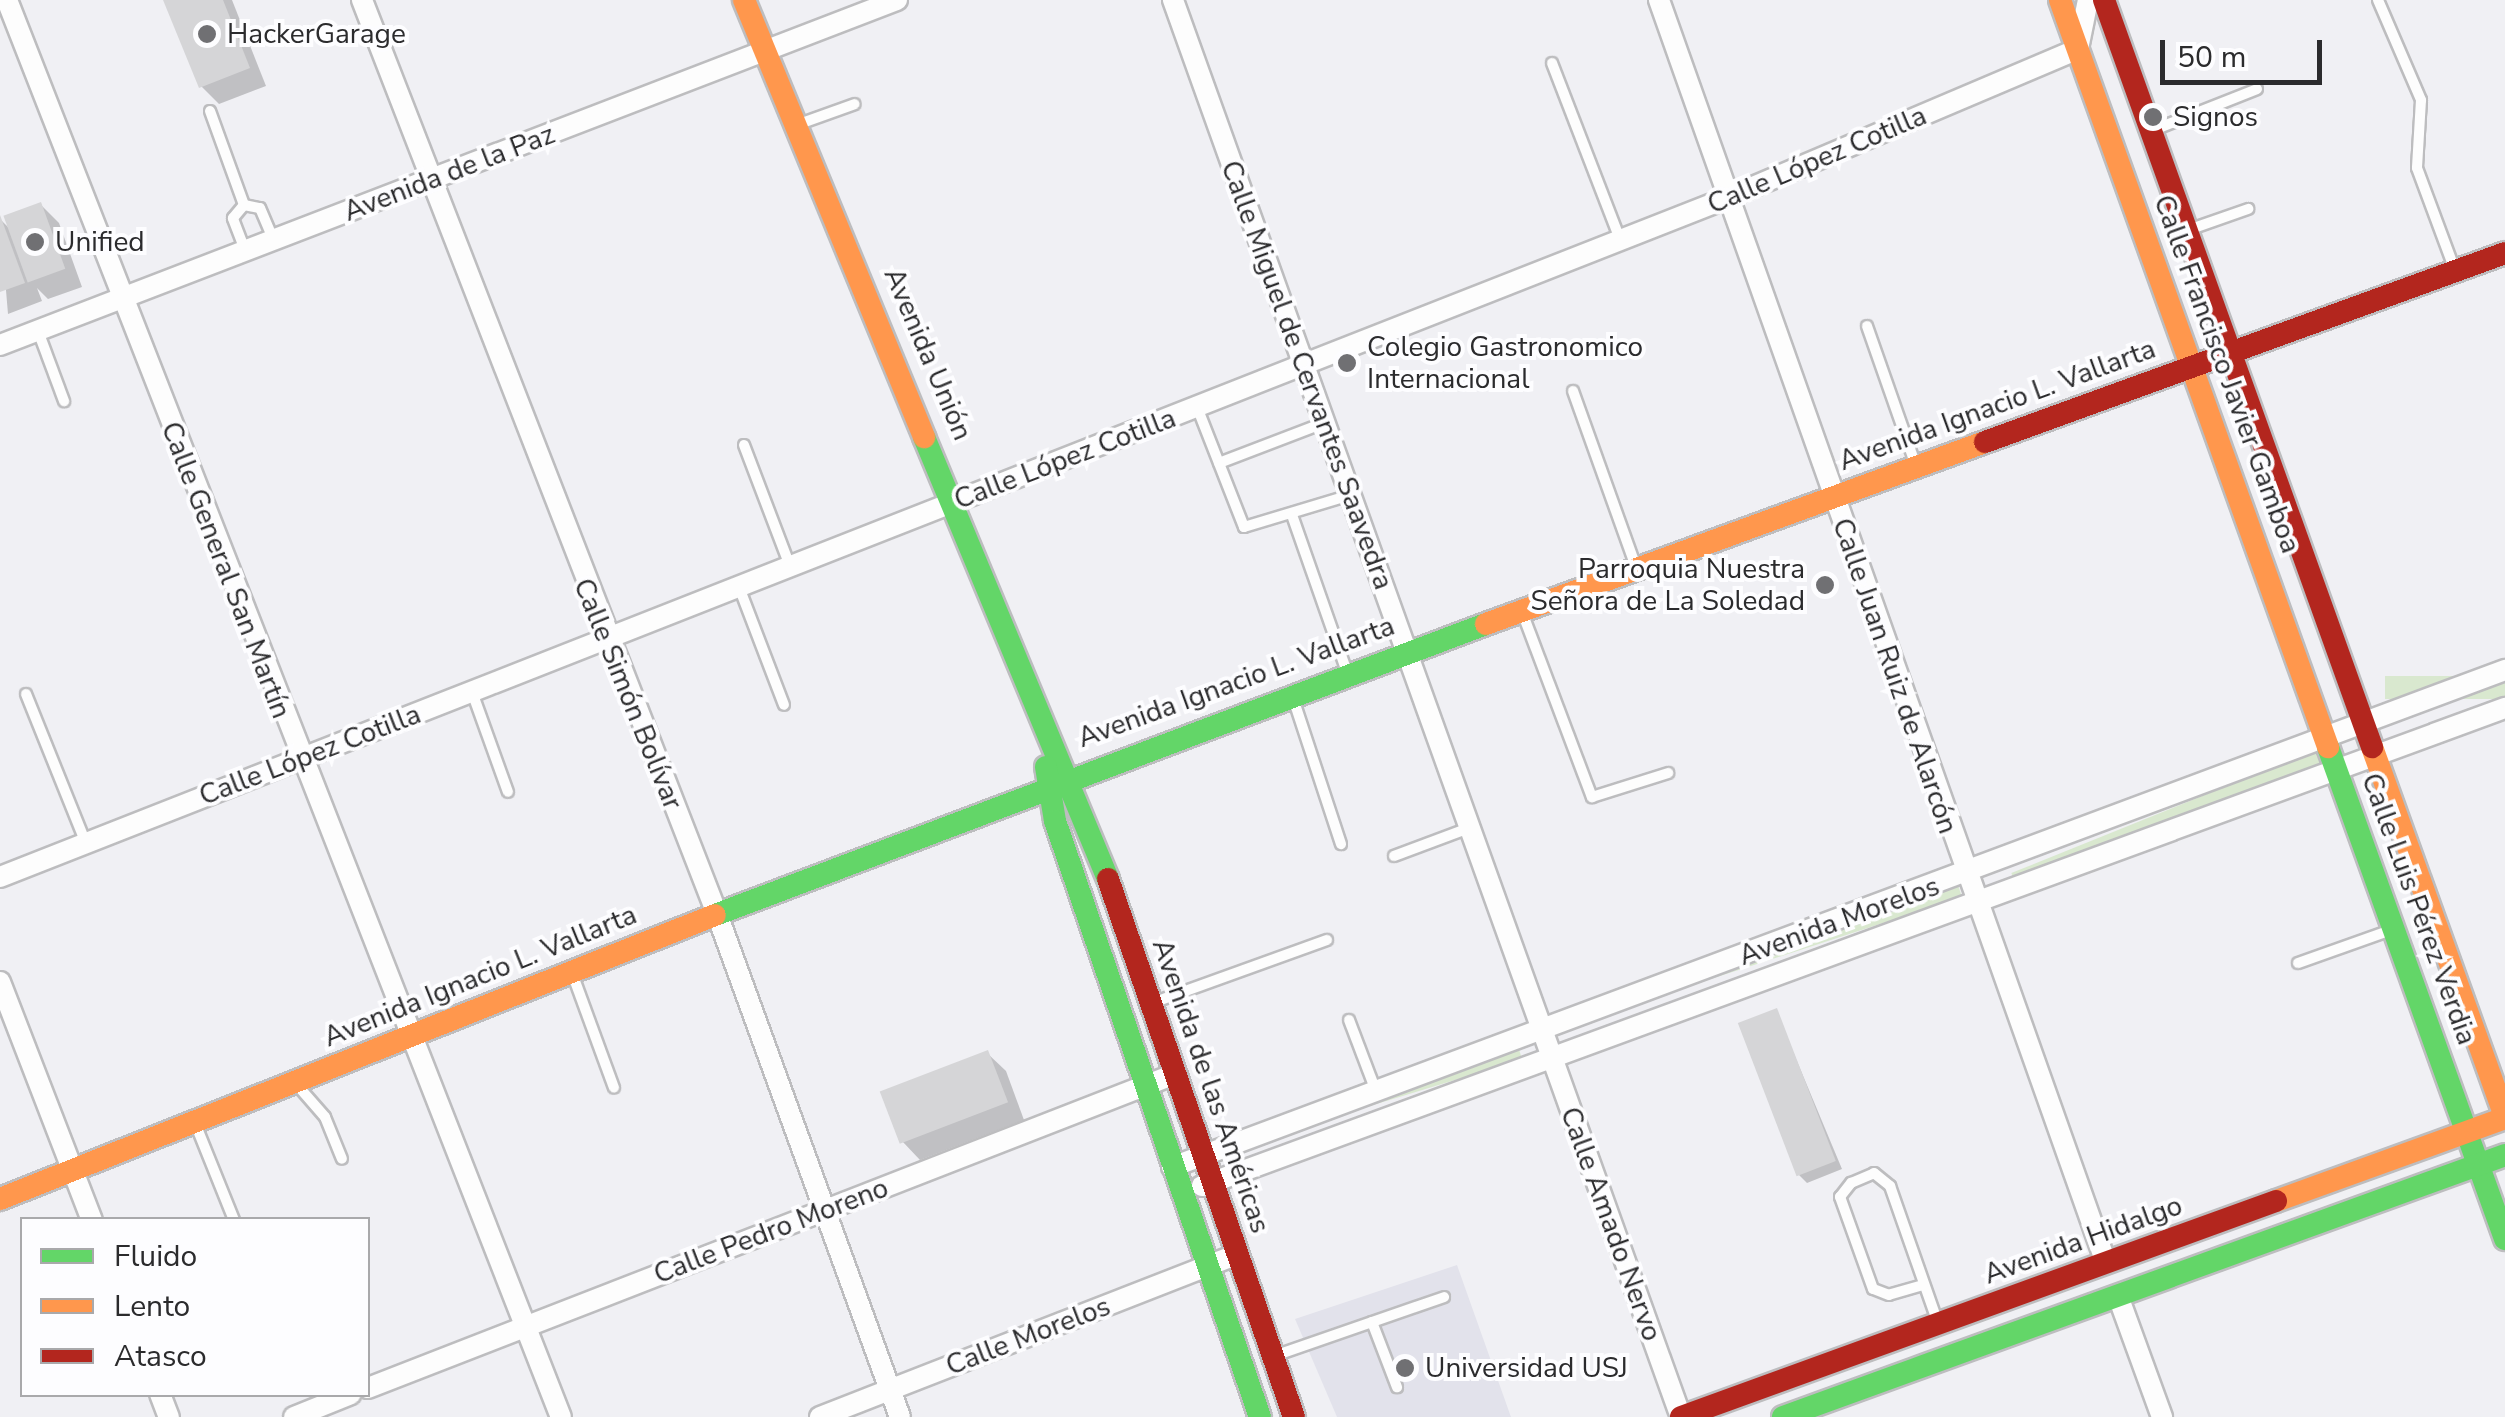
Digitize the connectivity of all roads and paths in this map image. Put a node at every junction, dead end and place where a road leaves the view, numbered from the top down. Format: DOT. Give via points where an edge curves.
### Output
graph roads {
  1 [pos="3,0"];
  2 [pos="362,0"];
  3 [pos="744,0"];
  4 [pos="897,0"];
  5 [pos="1173,0"];
  6 [pos="1659,0"];
  7 [pos="2060,0"];
  8 [pos="2088,0"];
  9 [pos="2104,0"];
  10 [pos="2378,0"];
  11 [pos="2078,48"];
  12 [pos="766,50"];
  13 [pos="1552,63"];
  14 [pos="2258,89"];
  15 [pos="854,104"];
  16 [pos="210,112"];
  17 [pos="798,124"];
  18 [pos="2151,131"];
  19 [pos="430,180"];
  20 [pos="1727,198"];
  21 [pos="244,205"];
  22 [pos="2248,209"];
  23 [pos="2186,231"];
  24 [pos="274,240"];
  25 [pos="1621,240"];
  26 [pos="245,251"];
  27 [pos="2505,253"];
  28 [pos="2456,270"];
  29 [pos="120,299"];
  30 [pos="1867,326"];
  31 [pos="38,330"];
  32 [pos="0,345"];
  33 [pos="2230,352"];
  34 [pos="1304,365"];
  35 [pos="2192,366"];
  36 [pos="1573,391"];
  37 [pos="64,401"];
  38 [pos="1197,407"];
  39 [pos="1324,424"];
  40 [pos="744,445"];
  41 [pos="1218,463"];
  42 [pos="1916,466"];
  43 [pos="1350,495"];
  44 [pos="1832,497"];
  45 [pos="958,501"];
  46 [pos="1292,516"];
  47 [pos="791,567"];
  48 [pos="1636,568"];
  49 [pos="739,587"];
  50 [pos="1522,610"];
  51 [pos="605,640"];
  52 [pos="1406,652"];
  53 [pos="2505,670"];
  54 [pos="1348,674"];
  55 [pos="472,692"];
  56 [pos="26,694"];
  57 [pos="1292,694"];
  58 [pos="784,705"];
  59 [pos="2505,708"];
  60 [pos="2362,723"];
  61 [pos="1048,736"];
  62 [pos="2326,736"];
  63 [pos="2374,755"];
  64 [pos="300,759"];
  65 [pos="2338,768"];
  66 [pos="1668,773"];
  67 [pos="1072,774"];
  68 [pos="1045,784"];
  69 [pos="508,792"];
  70 [pos="1468,828"];
  71 [pos="86,843"];
  72 [pos="1341,844"];
  73 [pos="1394,856"];
  74 [pos="1965,874"];
  75 [pos="0,877"];
  76 [pos="1974,899"];
  77 [pos="716,914"];
  78 [pos="2394,929"];
  79 [pos="1328,940"];
  80 [pos="2298,963"];
  81 [pos="571,972"];
  82 [pos="0,982"];
  83 [pos="1151,1003"];
  84 [pos="1349,1020"];
  85 [pos="1541,1032"];
  86 [pos="411,1036"];
  87 [pos="1550,1055"];
  88 [pos="1175,1074"];
  89 [pos="294,1082"];
  90 [pos="1144,1086"];
  91 [pos="614,1088"];
  92 [pos="1377,1092"];
  93 [pos="2505,1118"];
  94 [pos="194,1122"];
  95 [pos="2467,1132"];
  96 [pos="2505,1155"];
  97 [pos="1203,1156"];
  98 [pos="342,1160"];
  99 [pos="2478,1164"];
  100 [pos="1172,1167"];
  101 [pos="72,1170"];
  102 [pos="1212,1182"];
  103 [pos="1181,1194"];
  104 [pos="0,1199"];
  105 [pos="824,1211"];
  106 [pos="91,1217"];
  107 [pos="233,1217"];
  108 [pos="2505,1240"];
  109 [pos="1238,1254"];
  110 [pos="2106,1263"];
  111 [pos="1206,1266"];
  112 [pos="1923,1285"];
  113 [pos="2118,1296"];
  114 [pos="1444,1297"];
  115 [pos="1372,1322"];
  116 [pos="1938,1324"];
  117 [pos="527,1326"];
  118 [pos="1273,1357"];
  119 [pos="370,1387"];
  120 [pos="1396,1387"];
  121 [pos="889,1390"];
  122 [pos="344,1397"];
  123 [pos="294,1417"];
  124 [pos="561,1417"];
  125 [pos="820,1417"];
  126 [pos="900,1417"];
  127 [pos="1260,1417"];
  128 [pos="1294,1417"];
  129 [pos="1681,1417"];
  130 [pos="1783,1417"];
  131 [pos="2162,1417"];
  1 -- 29 [label="street, Calle General San Martín"];
  2 -- 19 [label="street, Calle Simón Bolívar"];
  3 -- 12 [label="main road, Avenida Unión"];
  4 -- 12 [label="street, Avenida de la Paz"];
  5 -- 34 [label="street, Calle Miguel de Cervantes Saavedra"];
  6 -- 20 [label="street, Calle Juan Ruiz de Alarcón"];
  7 -- 11 [label="main road, Calle Francisco Javier Gamboa"];
  8 -- 11 [label="street"];
  9 -- 18 [label="main road, Calle Francisco Javier Gamboa"];
  10 -- 28 [label="lane" via="2421,100 2416,168"];
  11 -- 20 [label="street, Calle López Cotilla"];
  11 -- 35 [label="main road, Calle Francisco Javier Gamboa"];
  12 -- 17 [label="main road, Avenida Unión"];
  12 -- 19 [label="street, Avenida de la Paz"];
  13 -- 25 [label="lane"];
  14 -- 18 [label="lane"];
  15 -- 17 [label="lane"];
  16 -- 21 [label="lane"];
  17 -- 45 [label="main road, Avenida Unión"];
  18 -- 23 [label="main road, Calle Francisco Javier Gamboa"];
  19 -- 24 [label="street, Avenida de la Paz"];
  19 -- 51 [label="street, Calle Simón Bolívar"];
  20 -- 25 [label="street, Calle López Cotilla"];
  20 -- 44 [label="street, Calle Juan Ruiz de Alarcón"];
  21 -- 24 [label="lane" via="260,208"];
  21 -- 26 [label="lane" via="234,218"];
  22 -- 23 [label="lane"];
  23 -- 33 [label="main road, Calle Francisco Javier Gamboa"];
  24 -- 26 [label="street, Avenida de la Paz"];
  25 -- 34 [label="street, Calle López Cotilla"];
  26 -- 29 [label="street, Avenida de la Paz"];
  27 -- 28 [label="main road, Avenida Ignacio L. Vallarta"];
  28 -- 33 [label="main road, Avenida Ignacio L. Vallarta"];
  29 -- 31 [label="street, Avenida de la Paz"];
  29 -- 64 [label="street, Calle General San Martín"];
  30 -- 42 [label="lane"];
  31 -- 32 [label="street, Avenida de la Paz"];
  31 -- 37 [label="lane"];
  33 -- 35 [label="main road, Avenida Ignacio L. Vallarta"];
  33 -- 60 [label="main road, Calle Francisco Javier Gamboa"];
  34 -- 38 [label="street, Calle López Cotilla"];
  34 -- 39 [label="street, Calle Miguel de Cervantes Saavedra"];
  35 -- 42 [label="main road, Avenida Ignacio L. Vallarta"];
  35 -- 62 [label="main road, Calle Francisco Javier Gamboa"];
  36 -- 48 [label="lane"];
  38 -- 41 [label="lane"];
  38 -- 45 [label="street, Calle López Cotilla"];
  39 -- 41 [label="lane"];
  39 -- 43 [label="street, Calle Miguel de Cervantes Saavedra"];
  40 -- 47 [label="lane"];
  41 -- 46 [label="lane" via="1244,527"];
  42 -- 44 [label="main road, Avenida Ignacio L. Vallarta"];
  43 -- 46 [label="lane"];
  43 -- 52 [label="street, Calle Miguel de Cervantes Saavedra"];
  44 -- 48 [label="main road, Avenida Ignacio L. Vallarta"];
  44 -- 74 [label="street, Calle Juan Ruiz de Alarcón"];
  45 -- 47 [label="street, Calle López Cotilla"];
  45 -- 61 [label="main road, Avenida Unión"];
  46 -- 54 [label="lane"];
  47 -- 49 [label="street, Calle López Cotilla"];
  48 -- 50 [label="main road, Avenida Ignacio L. Vallarta"];
  49 -- 51 [label="street, Calle López Cotilla"];
  49 -- 58 [label="lane"];
  50 -- 52 [label="main road, Avenida Ignacio L. Vallarta"];
  50 -- 66 [label="lane" via="1592,796"];
  51 -- 55 [label="street, Calle López Cotilla"];
  51 -- 77 [label="street, Calle Simón Bolívar"];
  52 -- 54 [label="main road, Avenida Ignacio L. Vallarta"];
  52 -- 70 [label="street, Calle Miguel de Cervantes Saavedra"];
  53 -- 60 [label="street, Avenida Morelos"];
  54 -- 57 [label="main road, Avenida Ignacio L. Vallarta"];
  55 -- 64 [label="street, Calle López Cotilla"];
  55 -- 69 [label="lane"];
  56 -- 71 [label="lane"];
  57 -- 67 [label="main road, Avenida Ignacio L. Vallarta"];
  57 -- 72 [label="lane"];
  59 -- 63 [label="street, Avenida Morelos"];
  60 -- 62 [label="street, Avenida Morelos"];
  60 -- 63 [label="main road, Calle Francisco Javier Gamboa"];
  61 -- 67 [label="main road, Avenida Unión"];
  61 -- 68 [label="main road, Avenida Unión"];
  62 -- 65 [label="main road, Calle Francisco Javier Gamboa"];
  62 -- 74 [label="street, Avenida Morelos"];
  63 -- 65 [label="street, Avenida Morelos"];
  63 -- 93 [label="main road, Calle Luis Pérez Verdia"];
  64 -- 71 [label="street, Calle López Cotilla"];
  64 -- 86 [label="street, Calle General San Martín"];
  65 -- 76 [label="street, Avenida Morelos"];
  65 -- 78 [label="main road, Calle Luis Pérez Verdia"];
  67 -- 68 [label="main road, Avenida Ignacio L. Vallarta"];
  67 -- 83 [label="main road, Avenida de las Américas"];
  68 -- 77 [label="main road, Avenida Ignacio L. Vallarta"];
  68 -- 90 [label="main road"];
  70 -- 73 [label="lane"];
  70 -- 85 [label="street, Calle Miguel de Cervantes Saavedra"];
  71 -- 75 [label="street, Calle López Cotilla"];
  74 -- 76 [label="street, Calle Juan Ruiz de Alarcón"];
  74 -- 85 [label="street, Avenida Morelos"];
  76 -- 87 [label="street, Avenida Morelos"];
  76 -- 110 [label="street, Calle Juan Ruiz de Alarcón"];
  77 -- 81 [label="main road, Avenida Ignacio L. Vallarta"];
  77 -- 105 [label="street, Calle Simón Bolívar"];
  78 -- 80 [label="lane"];
  78 -- 95 [label="main road, Calle Luis Pérez Verdia"];
  79 -- 83 [label="lane"];
  81 -- 86 [label="main road, Avenida Ignacio L. Vallarta"];
  81 -- 91 [label="lane"];
  82 -- 101 [label="street"];
  83 -- 88 [label="main road, Avenida de las Américas"];
  84 -- 92 [label="lane"];
  85 -- 87 [label="street, Calle Amado Nervo"];
  85 -- 92 [label="street, Avenida Morelos"];
  86 -- 89 [label="main road, Avenida Ignacio L. Vallarta"];
  86 -- 117 [label="street, Calle General San Martín"];
  87 -- 102 [label="street, Avenida Morelos"];
  87 -- 129 [label="street, Calle Amado Nervo"];
  88 -- 90 [label="street, Calle Pedro Moreno"];
  88 -- 97 [label="main road, Avenida de las Américas"];
  89 -- 94 [label="main road, Avenida Ignacio L. Vallarta"];
  89 -- 98 [label="lane" via="318,1105"];
  90 -- 100 [label="main road"];
  90 -- 105 [label="street, Calle Pedro Moreno"];
  92 -- 97 [label="street, Avenida Morelos"];
  93 -- 95 [label="main road, Avenida Hidalgo"];
  94 -- 101 [label="main road, Avenida Ignacio L. Vallarta"];
  94 -- 107 [label="lane"];
  95 -- 99 [label="main road, Calle Luis Pérez Verdia"];
  95 -- 110 [label="main road, Avenida Hidalgo"];
  96 -- 99 [label="main road"];
  97 -- 100 [label="street, Avenida Morelos"];
  97 -- 102 [label="main road, Avenida de las Américas"];
  99 -- 108 [label="main road, Calle Luis Pérez Verdia"];
  99 -- 113 [label="main road"];
  100 -- 103 [label="main road"];
  101 -- 104 [label="main road, Avenida Ignacio L. Vallarta"];
  101 -- 106 [label="street"];
  102 -- 103 [label="street, Avenida Morelos"];
  102 -- 109 [label="main road, Avenida de las Américas"];
  103 -- 111 [label="main road"];
  105 -- 117 [label="street, Calle Pedro Moreno"];
  105 -- 121 [label="street, Calle Simón Bolívar"];
  109 -- 111 [label="street, Calle Morelos"];
  109 -- 118 [label="main road, Avenida de las Américas"];
  110 -- 116 [label="main road, Avenida Hidalgo"];
  111 -- 121 [label="street, Calle Morelos"];
  111 -- 127 [label="main road"];
  112 -- 112 [label="lane" via="1890,1186 1874,1174 1851,1182 1840,1197 1873,1289 1889,1295"];
  112 -- 116 [label="lane"];
  113 -- 130 [label="main road"];
  113 -- 131 [label="street"];
  114 -- 115 [label="lane"];
  115 -- 118 [label="lane"];
  115 -- 120 [label="lane"];
  116 -- 129 [label="main road, Avenida Hidalgo"];
  117 -- 119 [label="street, Calle Pedro Moreno"];
  117 -- 124 [label="street, Calle General San Martín"];
  118 -- 128 [label="main road, Avenida de las Américas"];
  121 -- 125 [label="street, Calle Morelos"];
  121 -- 126 [label="street, Calle Simón Bolívar"];
  122 -- 123 [label="street"];
}
